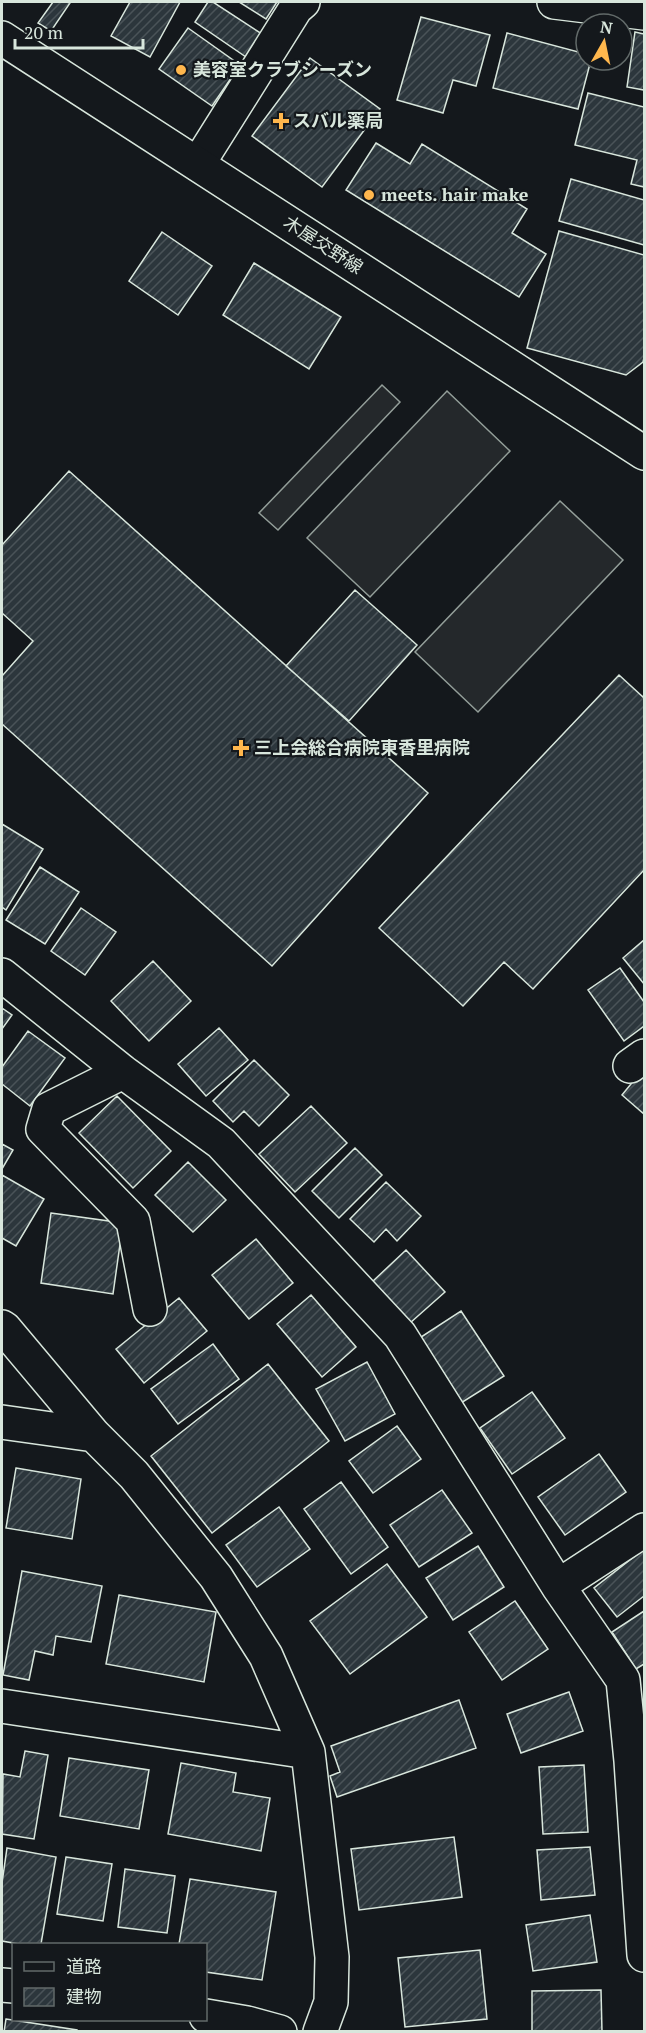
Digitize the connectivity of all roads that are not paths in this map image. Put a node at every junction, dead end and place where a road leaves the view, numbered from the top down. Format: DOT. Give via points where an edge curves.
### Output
graph roads {
  1 [pos="303,2"];
  2 [pos="554,2"];
  3 [pos="645,12"];
  4 [pos="2,38"];
  5 [pos="198,164"];
  6 [pos="645,453"];
  7 [pos="2,975"];
  8 [pos="123,1072"];
  9 [pos="150,1309"];
  10 [pos="2,1327"];
  11 [pos="2,1422"];
  12 [pos="94,1435"];
  13 [pos="645,1530"];
  14 [pos="558,1586"];
  15 [pos="2,1706"];
  16 [pos="308,1752"];
  17 [pos="645,1955"];
  18 [pos="207,2016"];
  19 [pos="280,2031"];
  20 [pos="320,2031"];
  1 -- 5 [label="street"];
  2 -- 3 [label="street"];
  4 -- 5 [label="street, 木屋交野線"];
  5 -- 6 [label="street, 木屋交野線"];
  7 -- 8 [label="street"];
  8 -- 9 [label="street" via="50,1108 43,1129 133,1221"];
  8 -- 14 [label="street" via="221,1143 400,1335"];
  10 -- 12 [label="street"];
  11 -- 12 [label="street"];
  12 -- 16 [label="street" via="134,1475 216,1577 266,1656"];
  13 -- 14 [label="street"];
  14 -- 17 [label="street" via="623,1680"];
  15 -- 16 [label="street"];
  16 -- 20 [label="street" via="332,1957 331,2002"];
  18 -- 19 [label="street"];
}
